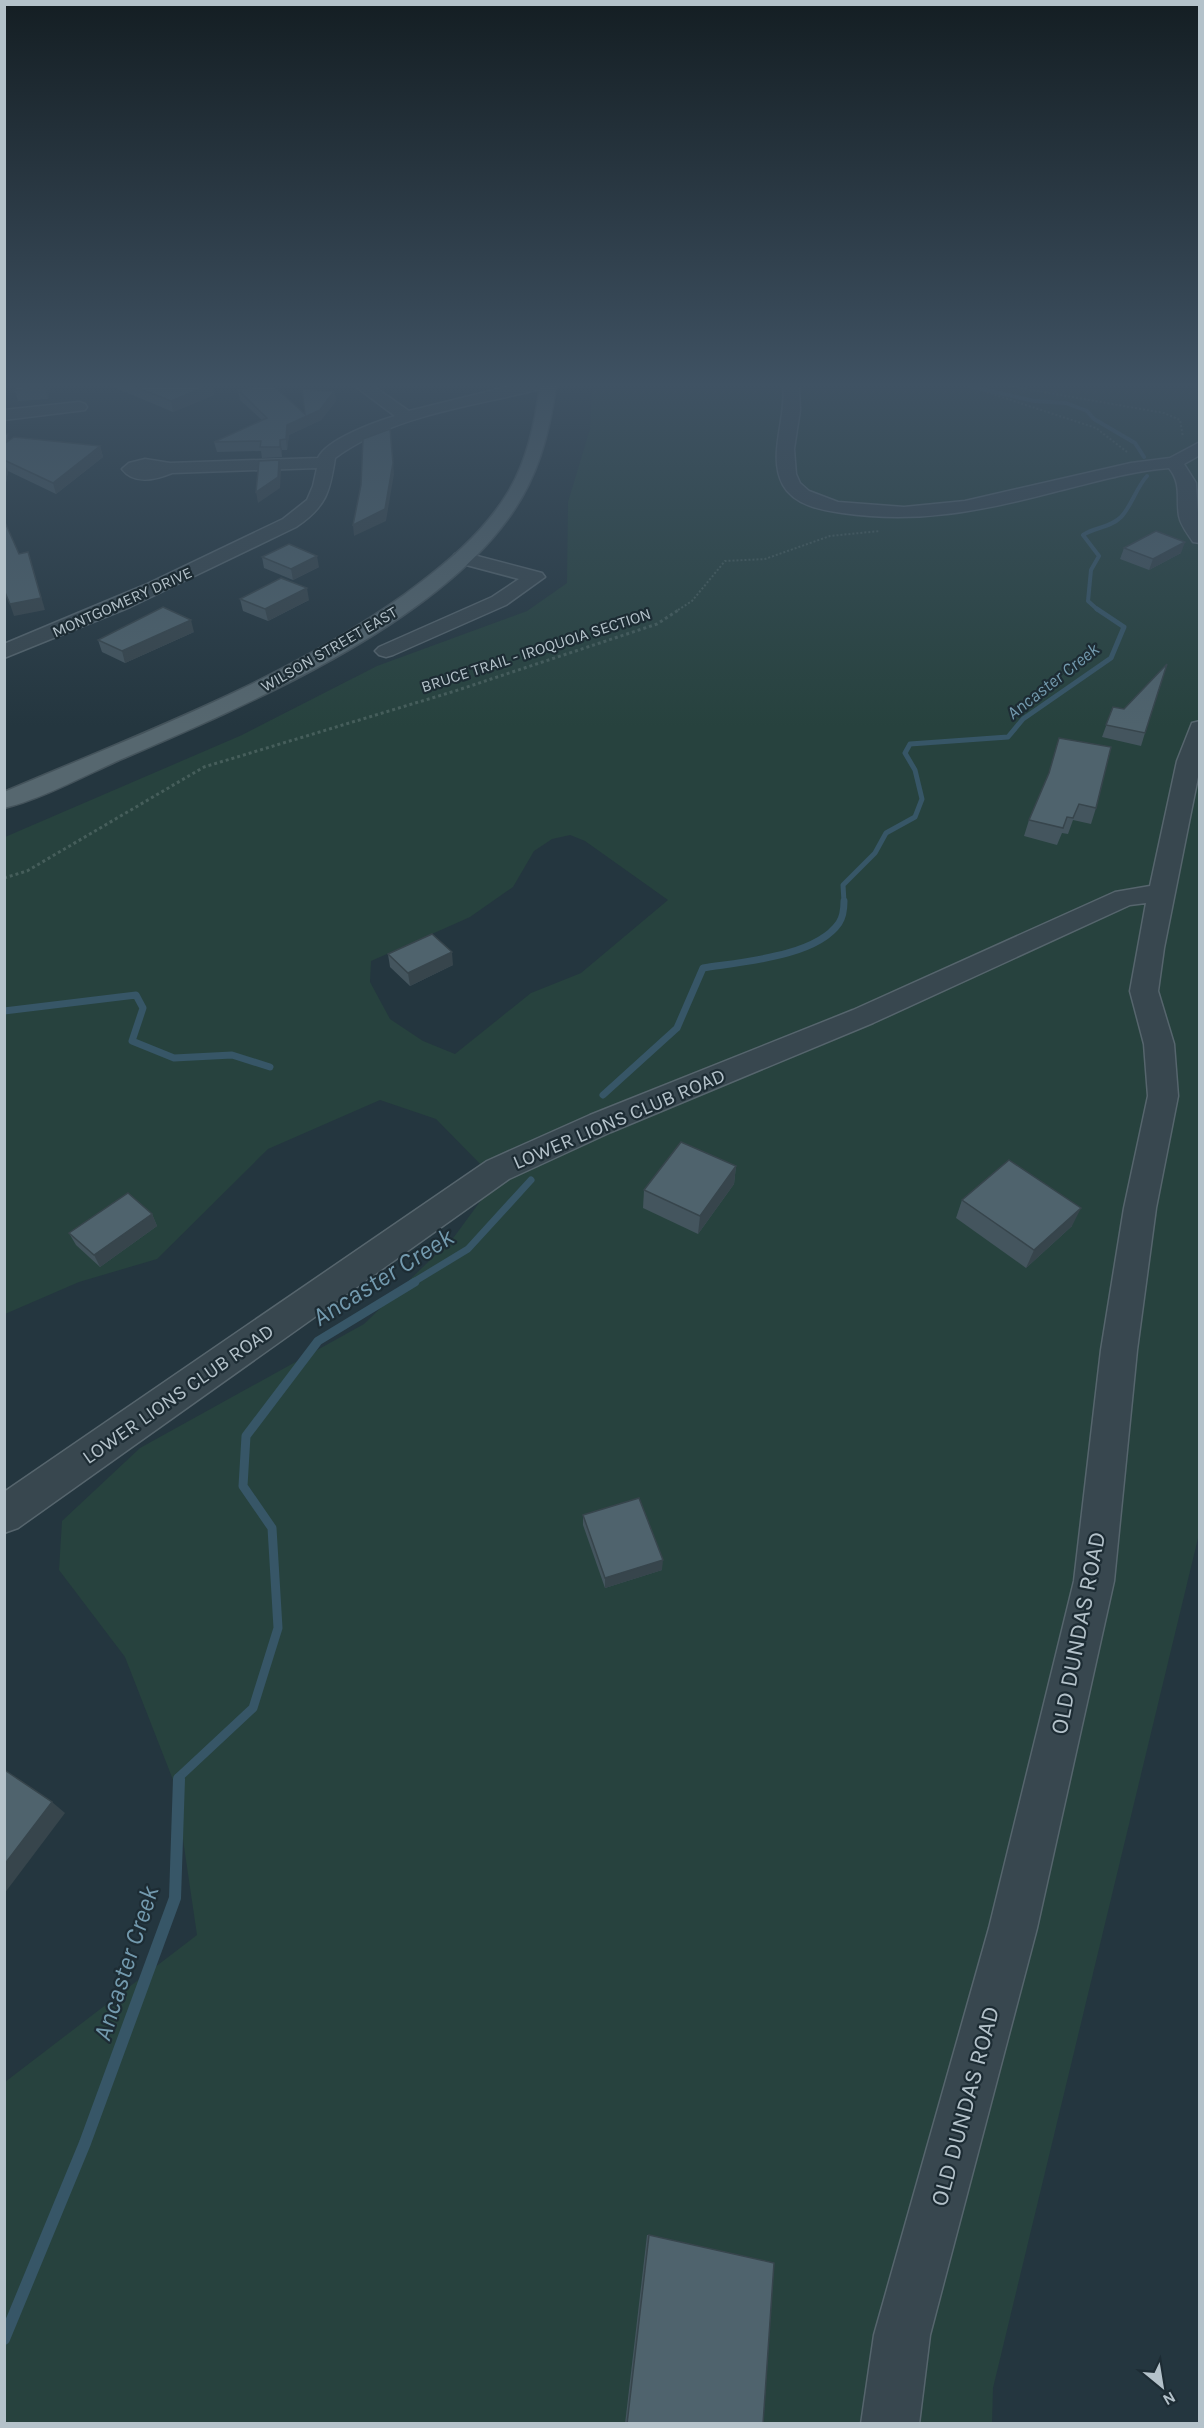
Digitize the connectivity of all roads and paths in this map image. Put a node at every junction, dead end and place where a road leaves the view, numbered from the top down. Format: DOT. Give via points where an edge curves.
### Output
graph roads {
  1 [pos="315,499"];
  2 [pos="514,499"];
  3 [pos="812,499"];
  4 [pos="996,499"];
  5 [pos="1193,499"];
  6 [pos="886,530"];
  7 [pos="1200,538"];
  8 [pos="462,558"];
  9 [pos="386,651"];
  10 [pos="4,652"];
  11 [pos="1200,728"];
  12 [pos="4,801"];
  13 [pos="4,878"];
  14 [pos="1162,892"];
  15 [pos="4,1515"];
  16 [pos="890,2424"];
  1 -- 10 [label="street, MONTGOMERY DRIVE" via="296,518 189,573"];
  2 -- 8 [label="main road, WILSON STREET EAST"];
  3 -- 4 [label="street" via="860,510 923,512"];
  5 -- 7 [label="street" via="1188,520"];
  6 -- 13 [label="path, BRUCE TRAIL - IROQUOIA SECTION" via="830,536 765,559 725,561 692,601 657,624 455,691 204,767 27,871"];
  8 -- 9 [label="street" via="535,577 499,602"];
  8 -- 12 [label="main road, WILSON STREET EAST" via="407,604 281,679"];
  11 -- 14 [label="street, OLD DUNDAS ROAD" via="1189,761"];
  14 -- 15 [label="street, LOWER LIONS CLUB ROAD" via="1124,898 876,1012 554,1142 498,1170"];
  14 -- 16 [label="street, OLD DUNDAS ROAD" via="1144,991 1159,1044 1163,1096 1140,1208 1119,1350 1094,1581 1013,1928 902,2335"];
}
